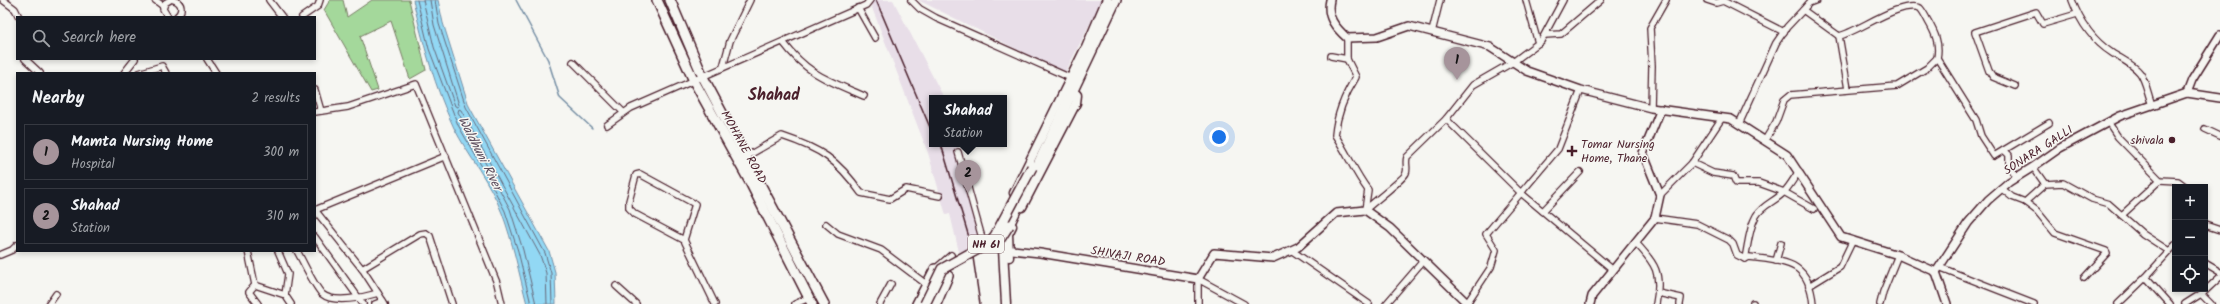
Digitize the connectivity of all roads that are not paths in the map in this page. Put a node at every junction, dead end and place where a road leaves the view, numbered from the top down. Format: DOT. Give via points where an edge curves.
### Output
graph roads {
  1 [pos="3,0"];
  2 [pos="155,0"];
  3 [pos="170,0"];
  4 [pos="269,0"];
  5 [pos="320,0"];
  6 [pos="657,0"];
  7 [pos="670,0"];
  8 [pos="750,0"];
  9 [pos="870,0"];
  10 [pos="911,0"];
  11 [pos="1108,0"];
  12 [pos="1116,0"];
  13 [pos="1330,0"];
  14 [pos="1440,0"];
  15 [pos="1526,0"];
  16 [pos="1563,0"];
  17 [pos="1601,0"];
  18 [pos="1666,0"];
  19 [pos="1707,0"];
  20 [pos="1817,0"];
  21 [pos="2072,0"];
  22 [pos="178,1"];
  23 [pos="164,6"];
  24 [pos="858,8"];
  25 [pos="1803,10"];
  26 [pos="2077,14"];
  27 [pos="19,16"];
  28 [pos="167,16"];
  29 [pos="178,16"];
  30 [pos="281,16"];
  31 [pos="303,16"];
  32 [pos="1432,32"];
  33 [pos="1784,32"];
  34 [pos="1545,35"];
  35 [pos="2220,35"];
  36 [pos="1839,36"];
  37 [pos="875,38"];
  38 [pos="1347,38"];
  39 [pos="783,42"];
  40 [pos="1538,43"];
  41 [pos="1331,56"];
  42 [pos="1937,58"];
  43 [pos="1347,59"];
  44 [pos="26,60"];
  45 [pos="134,60"];
  46 [pos="208,60"];
  47 [pos="573,62"];
  48 [pos="1513,62"];
  49 [pos="723,67"];
  50 [pos="39,72"];
  51 [pos="125,72"];
  52 [pos="142,72"];
  53 [pos="165,72"];
  54 [pos="215,72"];
  55 [pos="703,77"];
  56 [pos="1072,78"];
  57 [pos="694,81"];
  58 [pos="2015,86"];
  59 [pos="1848,89"];
  60 [pos="1582,90"];
  61 [pos="1073,91"];
  62 [pos="2187,93"];
  63 [pos="864,96"];
  64 [pos="316,97"];
  65 [pos="2220,98"];
  66 [pos="2152,105"];
  67 [pos="1651,108"];
  68 [pos="1062,109"];
  69 [pos="1661,110"];
  70 [pos="318,112"];
  71 [pos="623,112"];
  72 [pos="1722,118"];
  73 [pos="1446,119"];
  74 [pos="2048,122"];
  75 [pos="2108,122"];
  76 [pos="1739,124"];
  77 [pos="607,125"];
  78 [pos="2205,129"];
  79 [pos="2220,134"];
  80 [pos="1765,140"];
  81 [pos="2004,150"];
  82 [pos="958,152"];
  83 [pos="446,156"];
  84 [pos="742,159"];
  85 [pos="1692,163"];
  86 [pos="2033,167"];
  87 [pos="1799,171"];
  88 [pos="1580,172"];
  89 [pos="2016,176"];
  90 [pos="2160,180"];
  91 [pos="2045,184"];
  92 [pos="2182,184"];
  93 [pos="2001,188"];
  94 [pos="1784,192"];
  95 [pos="1521,193"];
  96 [pos="1660,195"];
  97 [pos="940,196"];
  98 [pos="2026,202"];
  99 [pos="1814,209"];
  100 [pos="316,210"];
  101 [pos="1364,210"];
  102 [pos="316,211"];
  103 [pos="1543,211"];
  104 [pos="2122,215"];
  105 [pos="1656,218"];
  106 [pos="826,224"];
  107 [pos="2208,226"];
  108 [pos="2220,230"];
  109 [pos="316,238"];
  110 [pos="684,240"];
  111 [pos="1853,240"];
  112 [pos="1635,242"];
  113 [pos="1781,242"];
  114 [pos="16,247"];
  115 [pos="2172,248"];
  116 [pos="2172,249"];
  117 [pos="1006,250"];
  118 [pos="1291,250"];
  119 [pos="248,252"];
  120 [pos="278,252"];
  121 [pos="299,252"];
  122 [pos="0,255"];
  123 [pos="951,255"];
  124 [pos="1898,255"];
  125 [pos="1745,259"];
  126 [pos="1423,260"];
  127 [pos="1776,260"];
  128 [pos="2208,265"];
  129 [pos="362,268"];
  130 [pos="934,269"];
  131 [pos="1612,269"];
  132 [pos="1937,270"];
  133 [pos="2220,272"];
  134 [pos="2146,277"];
  135 [pos="2220,277"];
  136 [pos="2084,278"];
  137 [pos="1198,279"];
  138 [pos="891,284"];
  139 [pos="926,284"];
  140 [pos="255,285"];
  141 [pos="616,286"];
  142 [pos="1809,286"];
  143 [pos="378,293"];
  144 [pos="1658,293"];
  145 [pos="56,294"];
  146 [pos="2201,294"];
  147 [pos="285,295"];
  148 [pos="359,298"];
  149 [pos="811,301"];
  150 [pos="384,302"];
  151 [pos="1467,303"];
  152 [pos="50,304"];
  153 [pos="258,304"];
  154 [pos="290,304"];
  155 [pos="363,304"];
  156 [pos="375,304"];
  157 [pos="452,304"];
  158 [pos="502,304"];
  159 [pos="636,304"];
  160 [pos="715,304"];
  161 [pos="795,304"];
  162 [pos="824,304"];
  163 [pos="880,304"];
  164 [pos="917,304"];
  165 [pos="925,304"];
  166 [pos="930,304"];
  167 [pos="936,304"];
  168 [pos="1006,304"];
  169 [pos="1011,304"];
  170 [pos="1198,304"];
  171 [pos="1244,304"];
  172 [pos="1369,304"];
  173 [pos="1386,304"];
  174 [pos="1590,304"];
  175 [pos="1656,304"];
  176 [pos="1680,304"];
  177 [pos="1813,304"];
  178 [pos="1880,304"];
  179 [pos="1947,304"];
  180 [pos="2034,304"];
  181 [pos="2118,304"];
  182 [pos="2170,304"];
  183 [pos="2185,304"];
  184 [pos="2211,304"];
  1 -- 27 [label="street" via="15,8"];
  2 -- 23 [label="street"];
  3 -- 23 [label="street"];
  4 -- 30 [label="street"];
  5 -- 31 [label="street" via="318,6"];
  6 -- 57 [label="main road, MOHANE ROAD"];
  7 -- 55 [label="main road, MOHANE ROAD"];
  8 -- 49 [label="street" via="730,41"];
  9 -- 24 [label="street"];
  10 -- 56 [label="street" via="920,9 936,18"];
  11 -- 56 [label="main road, NH 61"];
  12 -- 61 [label="main road, NH 61"];
  13 -- 38 [label="street" via="1328,10 1334,27"];
  14 -- 32 [label="street"];
  15 -- 40 [label="street"];
  16 -- 34 [label="street"];
  17 -- 34 [label="street" via="1561,34"];
  18 -- 67 [label="street" via="1650,28"];
  19 -- 33 [label="street" via="1723,2"];
  20 -- 25 [label="street" via="1809,3"];
  21 -- 26 [label="street"];
  22 -- 29 [label="street"];
  23 -- 28 [label="street"];
  24 -- 37 [label="street"];
  24 -- 39 [label="street"];
  25 -- 33 [label="street"];
  25 -- 36 [label="street"];
  26 -- 58 [label="street" via="2043,24 2036,12 1975,32 1993,77"];
  26 -- 66 [label="street" via="2088,31 2105,48 2138,71"];
  32 -- 38 [label="street" via="1409,26 1377,37"];
  32 -- 48 [label="street" via="1490,47"];
  33 -- 76 [label="street" via="1751,94"];
  34 -- 40 [label="street"];
  35 -- 62 [label="street" via="2192,80"];
  36 -- 42 [label="street" via="1849,33 1881,13 1903,5 1914,5 1920,8 1932,27 1939,47"];
  36 -- 59 [label="street"];
  38 -- 43 [label="street"];
  39 -- 49 [label="street"];
  39 -- 63 [label="street" via="797,61 811,72"];
  40 -- 48 [label="street"];
  41 -- 43 [label="street"];
  42 -- 59 [label="street" via="1927,68 1897,86"];
  42 -- 81 [label="street" via="1976,120 1981,136 1994,156"];
  43 -- 101 [label="street" via="1356,77 1344,98 1337,118 1335,135 1349,156 1357,176 1368,190"];
  44 -- 50 [label="street"];
  45 -- 51 [label="street"];
  46 -- 54 [label="street"];
  47 -- 71 [label="street"];
  48 -- 60 [label="street" via="1527,71"];
  48 -- 73 [label="street" via="1473,85"];
  49 -- 55 [label="street"];
  52 -- 53 [label="street" via="162,66"];
  55 -- 57 [label="street"];
  55 -- 84 [label="main road, MOHANE ROAD"];
  56 -- 68 [label="main road, NH 61"];
  56 -- 117 [label="main road" via="996,227"];
  57 -- 71 [label="street"];
  57 -- 84 [label="main road, MOHANE ROAD"];
  59 -- 80 [label="street" via="1786,97"];
  60 -- 67 [label="street"];
  60 -- 95 [label="street" via="1558,149"];
  61 -- 68 [label="main road, NH 61"];
  61 -- 117 [label="main road" via="1077,95 1076,103 1008,234"];
  62 -- 65 [label="street"];
  62 -- 66 [label="street, SONARA GALLI"];
  64 -- 70 [label="street"];
  66 -- 75 [label="street, SONARA GALLI"];
  67 -- 69 [label="street"];
  68 -- 165 [label="main road, NH 61, bridge" via="995,236 989,243 942,268"];
  68 -- 166 [label="main road, NH 61, bridge" via="1009,225 988,250 968,257 948,269"];
  69 -- 72 [label="street"];
  69 -- 96 [label="street" via="1643,153"];
  70 -- 83 [label="street" via="348,107 416,84"];
  71 -- 77 [label="street"];
  72 -- 76 [label="street" via="1731,119"];
  72 -- 85 [label="street"];
  73 -- 95 [label="street"];
  73 -- 101 [label="street" via="1407,157 1406,174 1402,180"];
  74 -- 81 [label="street"];
  75 -- 86 [label="street, SONARA GALLI" via="2060,148"];
  75 -- 90 [label="street" via="2118,137"];
  76 -- 80 [label="street"];
  78 -- 79 [label="street"];
  80 -- 87 [label="street" via="1787,155"];
  81 -- 89 [label="street" via="2009,155 2009,165"];
  82 -- 117 [label="street" via="982,238"];
  83 -- 100 [label="street"];
  83 -- 158 [label="street" via="497,283"];
  84 -- 97 [label="street" via="782,136 813,146 845,170 861,192 890,200 906,189"];
  84 -- 149 [label="main road, MOHANE ROAD"];
  84 -- 162 [label="main road, MOHANE ROAD"];
  85 -- 94 [label="street" via="1713,173 1733,176 1736,183 1759,182"];
  85 -- 96 [label="street"];
  86 -- 89 [label="street, SONARA GALLI"];
  86 -- 91 [label="street"];
  87 -- 94 [label="street"];
  87 -- 111 [label="street" via="1841,237"];
  88 -- 103 [label="street"];
  89 -- 93 [label="street, SONARA GALLI"];
  90 -- 92 [label="street" via="2178,181"];
  90 -- 104 [label="street"];
  91 -- 98 [label="street"];
  91 -- 104 [label="street" via="2063,183 2092,200 2109,204"];
  93 -- 98 [label="street" via="2012,197"];
  93 -- 132 [label="street, SONARA GALLI" via="1968,223"];
  94 -- 99 [label="street"];
  94 -- 125 [label="street" via="1756,215"];
  95 -- 103 [label="street"];
  95 -- 151 [label="street" via="1486,234 1496,250 1491,267"];
  96 -- 105 [label="street"];
  98 -- 136 [label="street" via="2055,233 2106,251 2107,254"];
  101 -- 118 [label="street" via="1336,213 1298,247"];
  101 -- 126 [label="street" via="1390,228"];
  102 -- 129 [label="street"];
  103 -- 131 [label="street"];
  104 -- 115 [label="street" via="2143,234"];
  105 -- 112 [label="street"];
  105 -- 125 [label="street" via="1697,224 1729,240 1734,244 1737,255"];
  106 -- 139 [label="street" via="838,234 881,250"];
  107 -- 108 [label="street"];
  109 -- 148 [label="street"];
  110 -- 110 [label="street" via="635,214 629,208 628,201 636,175 640,174 695,204"];
  110 -- 160 [label="street"];
  111 -- 124 [label="street"];
  111 -- 142 [label="street" via="1840,267"];
  112 -- 131 [label="street"];
  112 -- 144 [label="street" via="1657,269"];
  113 -- 127 [label="street"];
  114 -- 122 [label="street"];
  116 -- 134 [label="street"];
  117 -- 137 [label="street, SHIVAJI ROAD" via="1040,253"];
  117 -- 168 [label="main road"];
  117 -- 169 [label="main road"];
  118 -- 137 [label="street" via="1273,258 1214,253"];
  118 -- 172 [label="street"];
  119 -- 140 [label="street"];
  120 -- 147 [label="street" via="288,274"];
  121 -- 148 [label="street" via="322,294 330,300"];
  123 -- 130 [label="street"];
  124 -- 132 [label="street"];
  124 -- 178 [label="street"];
  125 -- 127 [label="street" via="1749,257"];
  126 -- 151 [label="street"];
  126 -- 173 [label="street"];
  127 -- 142 [label="street" via="1789,262 1796,267"];
  128 -- 133 [label="street"];
  129 -- 143 [label="street"];
  129 -- 157 [label="street" via="420,234 426,233 430,236"];
  130 -- 139 [label="main road"];
  130 -- 167 [label="main road" via="948,276"];
  131 -- 174 [label="street" via="1592,296"];
  132 -- 179 [label="street"];
  132 -- 180 [label="street"];
  134 -- 181 [label="street"];
  134 -- 182 [label="street"];
  135 -- 146 [label="street"];
  137 -- 170 [label="street"];
  137 -- 171 [label="street, SHIVAJI ROAD"];
  138 -- 163 [label="street"];
  139 -- 164 [label="main road"];
  140 -- 147 [label="street"];
  140 -- 153 [label="street" via="249,292"];
  141 -- 159 [label="street"];
  142 -- 177 [label="street"];
  143 -- 148 [label="street"];
  143 -- 150 [label="street"];
  144 -- 175 [label="street"];
  144 -- 176 [label="street" via="1681,298"];
  145 -- 152 [label="street"];
  146 -- 183 [label="street"];
  146 -- 184 [label="street"];
  147 -- 154 [label="street"];
  148 -- 155 [label="street"];
  149 -- 161 [label="street"];
  150 -- 156 [label="street"];
}
